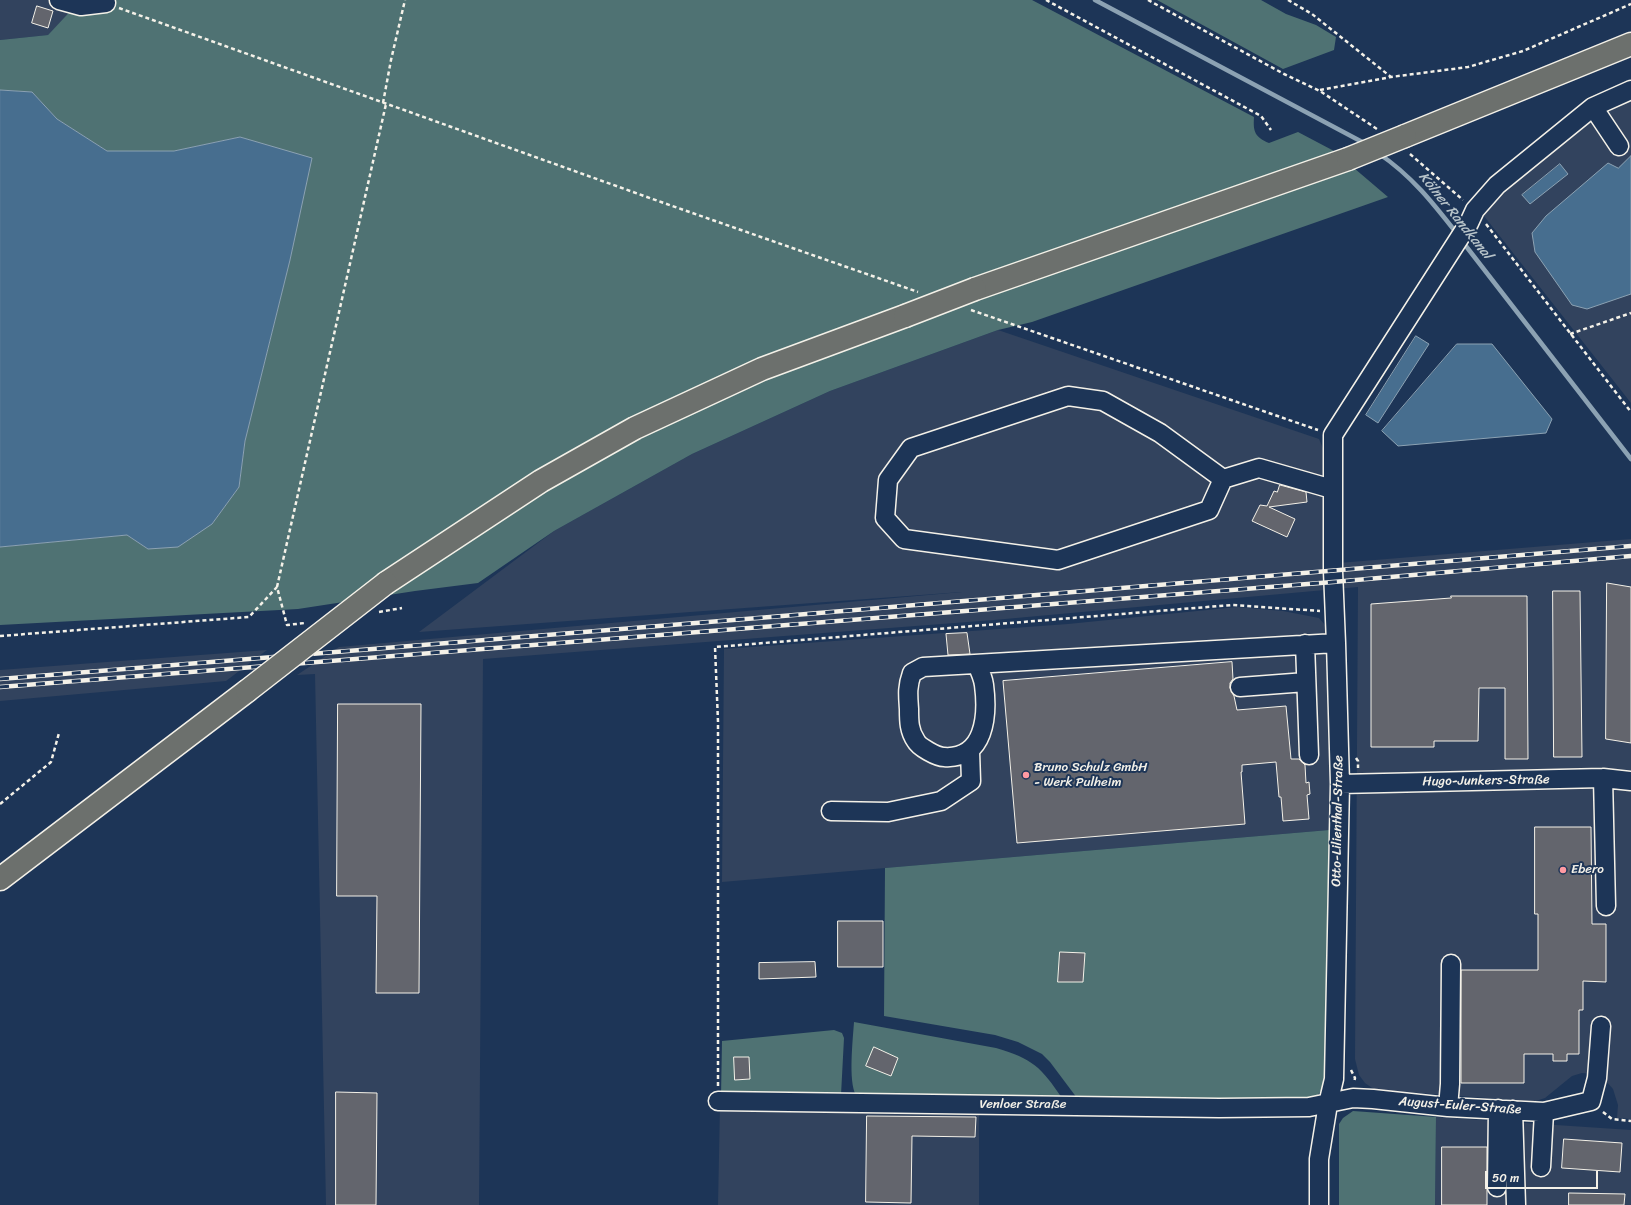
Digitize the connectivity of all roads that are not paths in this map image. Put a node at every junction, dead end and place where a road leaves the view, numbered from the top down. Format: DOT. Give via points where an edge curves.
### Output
graph roads {
  1 [pos="59,0"];
  2 [pos="106,3"];
  3 [pos="1631,44"];
  4 [pos="1631,90"];
  5 [pos="1593,107"];
  6 [pos="1619,146"];
  7 [pos="1223,478"];
  8 [pos="1332,489"];
  9 [pos="1336,643"];
  10 [pos="1305,644"];
  11 [pos="977,665"];
  12 [pos="1306,682"];
  13 [pos="1240,687"];
  14 [pos="970,751"];
  15 [pos="1310,755"];
  16 [pos="1603,778"];
  17 [pos="1631,781"];
  18 [pos="1340,784"];
  19 [pos="831,811"];
  20 [pos="0,879"];
  21 [pos="1606,906"];
  22 [pos="1451,964"];
  23 [pos="1601,1026"];
  24 [pos="718,1101"];
  25 [pos="1328,1104"];
  26 [pos="1448,1107"];
  27 [pos="1506,1110"];
  28 [pos="1544,1112"];
  29 [pos="1541,1167"];
  30 [pos="1497,1186"];
  31 [pos="1319,1205"];
  32 [pos="1516,1205"];
  1 -- 2 [label="street" via="81,6"];
  3 -- 20 [label="main road, bridge" via="1348,159 975,289 762,369 635,428 541,481 386,583"];
  4 -- 5 [label="street"];
  5 -- 6 [label="street"];
  5 -- 8 [label="street, Otto-Lilienthal-Straße" via="1497,185 1472,217 1333,435"];
  7 -- 7 [label="street" via="1160,433 1103,401 1068,396 911,448 888,480 885,518 904,539 1058,560 1209,510"];
  7 -- 8 [label="street" via="1259,468"];
  8 -- 9 [label="street, Otto-Lilienthal-Straße"];
  9 -- 10 [label="street"];
  9 -- 18 [label="street, Otto-Lilienthal-Straße"];
  10 -- 11 [label="street"];
  10 -- 12 [label="street"];
  11 -- 14 [label="street" via="984,683 986,717 980,738"];
  11 -- 14 [label="street" via="923,667 912,673 908,685 910,727 916,743 938,757 956,758"];
  12 -- 13 [label="street"];
  12 -- 15 [label="street"];
  14 -- 19 [label="street" via="971,781 941,801 888,812"];
  16 -- 17 [label="street, Hugo-Junkers-Straße"];
  16 -- 18 [label="street, Hugo-Junkers-Straße"];
  16 -- 21 [label="street"];
  18 -- 25 [label="street, Otto-Lilienthal-Straße" via="1334,1079"];
  22 -- 26 [label="street"];
  23 -- 28 [label="street, August-Euler-Straße" via="1597,1078 1591,1101"];
  24 -- 25 [label="street, Venloer Straße" via="1219,1108 1309,1107"];
  25 -- 26 [label="street, August-Euler-Straße" via="1353,1098 1374,1098"];
  25 -- 31 [label="street, Otto-Lilienthal-Straße" via="1319,1159"];
  26 -- 27 [label="street, August-Euler-Straße"];
  27 -- 28 [label="street, August-Euler-Straße"];
  27 -- 30 [label="street"];
  27 -- 32 [label="street"];
  28 -- 29 [label="street"];
}
